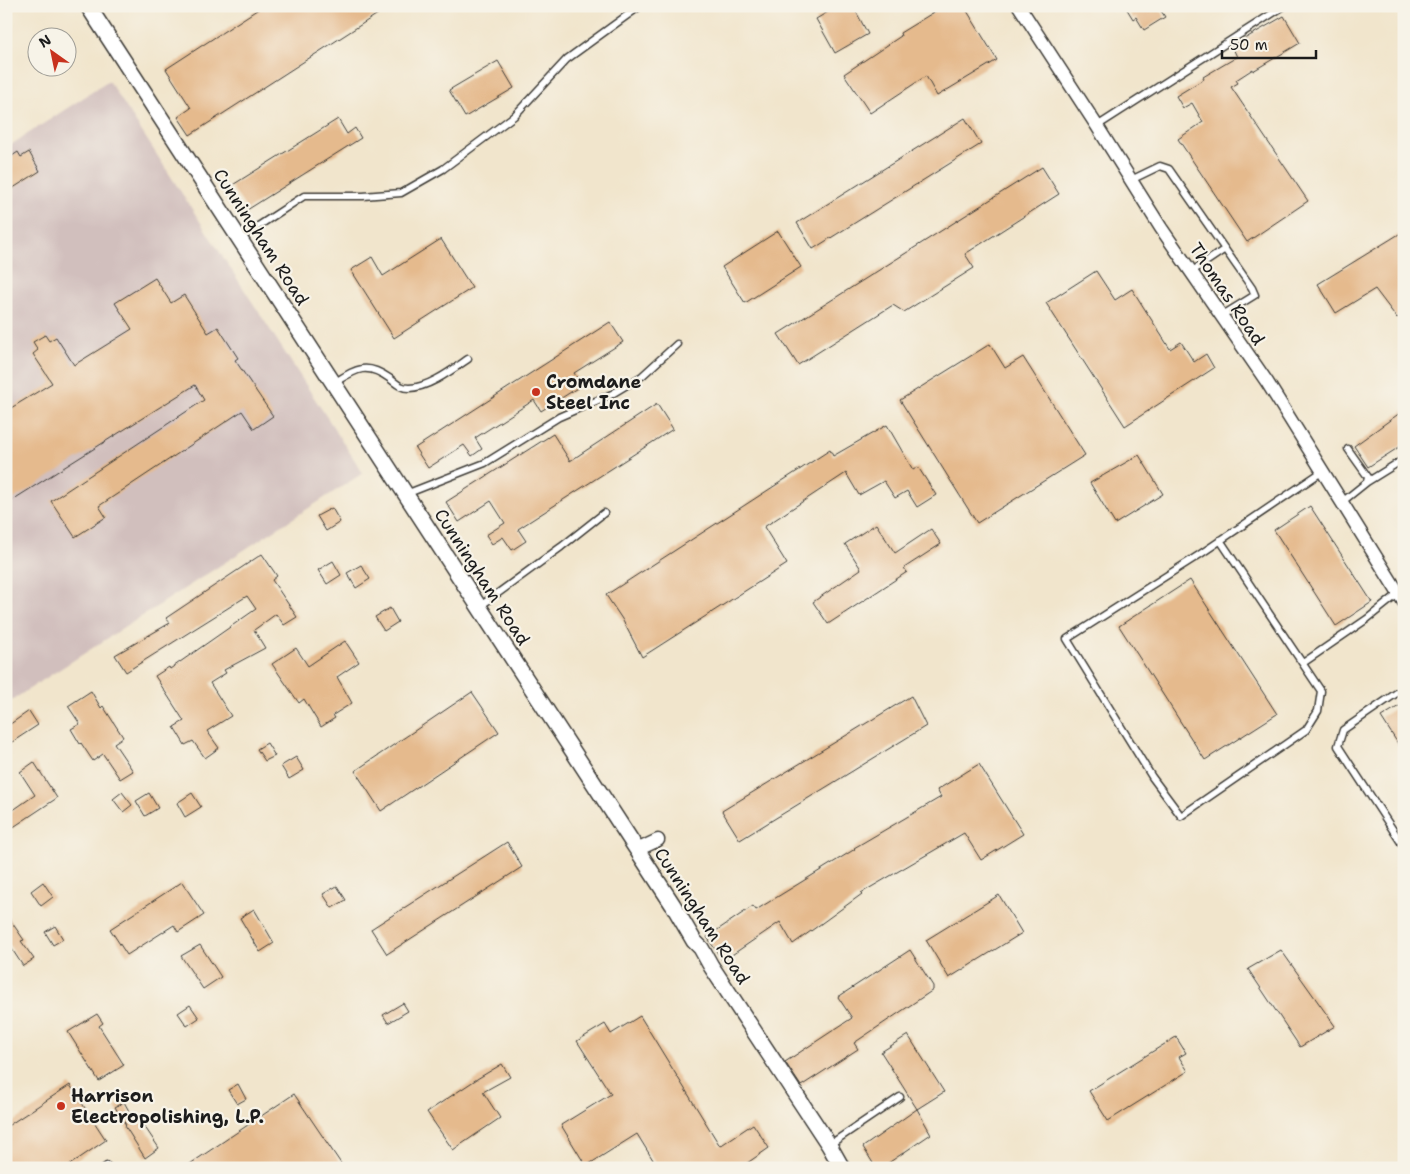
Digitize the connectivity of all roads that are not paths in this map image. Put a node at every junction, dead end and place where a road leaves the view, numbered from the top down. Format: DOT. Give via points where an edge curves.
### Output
graph roads {
  1 [pos="88,6"];
  2 [pos="640,6"];
  3 [pos="1019,6"];
  4 [pos="1284,6"];
  5 [pos="1097,126"];
  6 [pos="1131,180"];
  7 [pos="240,239"];
  8 [pos="1225,249"];
  9 [pos="1191,272"];
  10 [pos="1221,316"];
  11 [pos="677,344"];
  12 [pos="468,359"];
  13 [pos="334,383"];
  14 [pos="1348,449"];
  15 [pos="1404,459"];
  16 [pos="1323,471"];
  17 [pos="1367,482"];
  18 [pos="406,494"];
  19 [pos="1342,502"];
  20 [pos="604,514"];
  21 [pos="1220,540"];
  22 [pos="1401,598"];
  23 [pos="479,606"];
  24 [pos="1303,663"];
  25 [pos="1404,688"];
  26 [pos="658,840"];
  27 [pos="1404,847"];
  28 [pos="638,850"];
  29 [pos="900,1097"];
  30 [pos="829,1145"];
  31 [pos="842,1168"];
  1 -- 7 [label="street, Cunningham Road"];
  2 -- 7 [label="lane" via="567,60 514,116 443,169 401,193 304,196"];
  3 -- 5 [label="street, Thomas Road"];
  4 -- 5 [label="lane"];
  5 -- 6 [label="street, Thomas Road"];
  6 -- 8 [label="lane" via="1160,166 1170,169"];
  6 -- 9 [label="street, Thomas Road"];
  7 -- 13 [label="street, Cunningham Road"];
  8 -- 9 [label="lane"];
  8 -- 10 [label="lane" via="1255,295"];
  9 -- 10 [label="street, Thomas Road"];
  10 -- 16 [label="street, Thomas Road"];
  11 -- 18 [label="lane" via="642,376 612,394 559,417 485,463"];
  12 -- 13 [label="lane" via="420,387 400,387 374,369 362,368"];
  13 -- 18 [label="street, Cunningham Road"];
  14 -- 17 [label="lane" via="1368,477"];
  15 -- 17 [label="lane"];
  16 -- 19 [label="street, Thomas Road"];
  16 -- 21 [label="lane"];
  17 -- 19 [label="lane"];
  18 -- 23 [label="street, Cunningham Road"];
  19 -- 22 [label="street, Thomas Road"];
  20 -- 23 [label="lane"];
  21 -- 24 [label="lane"];
  21 -- 24 [label="lane" via="1067,639 1152,777 1181,816 1306,730 1318,711 1321,691"];
  22 -- 24 [label="lane"];
  23 -- 28 [label="street, Cunningham Road"];
  25 -- 27 [label="lane" via="1343,730 1338,746"];
  26 -- 28 [label="street"];
  28 -- 30 [label="street, Cunningham Road"];
  29 -- 30 [label="lane"];
  30 -- 31 [label="street, Cunningham Road"];
}
